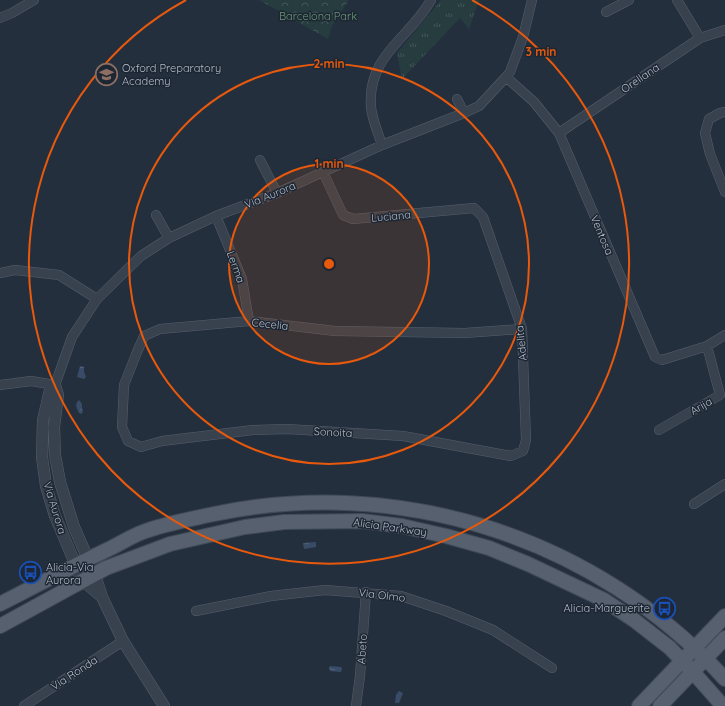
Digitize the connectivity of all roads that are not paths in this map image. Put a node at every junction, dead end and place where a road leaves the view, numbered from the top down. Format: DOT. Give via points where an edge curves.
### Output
graph roads {
  1 [pos="34,0"];
  2 [pos="431,0"];
  3 [pos="532,0"];
  4 [pos="628,0"];
  5 [pos="677,0"];
  6 [pos="606,12"];
  7 [pos="0,18"];
  8 [pos="725,30"];
  9 [pos="700,38"];
  10 [pos="506,77"];
  11 [pos="457,99"];
  12 [pos="725,112"];
  13 [pos="464,113"];
  14 [pos="559,133"];
  15 [pos="382,145"];
  16 [pos="260,160"];
  17 [pos="322,172"];
  18 [pos="725,192"];
  19 [pos="277,193"];
  20 [pos="156,215"];
  21 [pos="216,216"];
  22 [pos="483,217"];
  23 [pos="169,238"];
  24 [pos="0,273"];
  25 [pos="97,299"];
  26 [pos="249,321"];
  27 [pos="522,329"];
  28 [pos="725,335"];
  29 [pos="707,346"];
  30 [pos="0,385"];
  31 [pos="55,385"];
  32 [pos="659,430"];
  33 [pos="141,447"];
  34 [pos="523,451"];
  35 [pos="725,484"];
  36 [pos="694,504"];
  37 [pos="88,559"];
  38 [pos="75,566"];
  39 [pos="88,578"];
  40 [pos="366,592"];
  41 [pos="0,604"];
  42 [pos="196,611"];
  43 [pos="725,616"];
  44 [pos="0,626"];
  45 [pos="725,638"];
  46 [pos="123,641"];
  47 [pos="694,648"];
  48 [pos="704,659"];
  49 [pos="682,661"];
  50 [pos="552,668"];
  51 [pos="693,672"];
  52 [pos="725,679"];
  53 [pos="24,706"];
  54 [pos="164,706"];
  55 [pos="356,706"];
  56 [pos="639,706"];
  57 [pos="660,706"];
  58 [pos="723,706"];
  1 -- 7 [label="street"];
  2 -- 15 [label="street" via="385,56 376,71 371,91 371,108"];
  3 -- 10 [label="street, Via Aurora" via="523,37"];
  4 -- 6 [label="street"];
  5 -- 9 [label="street"];
  8 -- 9 [label="street, Orellana"];
  9 -- 14 [label="street, Orellana"];
  10 -- 13 [label="street, Via Aurora" via="479,106"];
  10 -- 14 [label="street, Ventosa" via="534,102"];
  11 -- 13 [label="street"];
  12 -- 18 [label="street" via="709,119 705,133 710,154"];
  13 -- 15 [label="street, Via Aurora"];
  14 -- 29 [label="street, Ventosa" via="655,357 662,360"];
  15 -- 17 [label="street, Via Aurora"];
  16 -- 19 [label="street"];
  17 -- 19 [label="street, Via Aurora"];
  17 -- 22 [label="street, Luciana" via="343,215 353,219 474,208"];
  19 -- 21 [label="street, Via Aurora"];
  20 -- 23 [label="street"];
  21 -- 23 [label="street, Via Aurora"];
  21 -- 26 [label="street, Lerma" via="242,279"];
  22 -- 27 [label="street, Adelita"];
  23 -- 25 [label="street, Via Aurora" via="141,256"];
  24 -- 25 [label="street" via="15,270 59,275"];
  25 -- 31 [label="street, Via Aurora" via="72,337"];
  26 -- 27 [label="street, Cecelia" via="335,331 465,333"];
  26 -- 33 [label="street, Cecelia" via="160,329 144,336 124,385 122,427 128,441"];
  27 -- 34 [label="street, Adelita" via="526,440"];
  28 -- 29 [label="street, Ventosa"];
  29 -- 32 [label="street, Arija" via="720,395"];
  30 -- 31 [label="street" via="32,381"];
  31 -- 37 [label="street, Via Aurora" via="58,395 54,427 55,455 74,527"];
  31 -- 38 [label="street, Via Aurora" via="50,390 43,420 42,457 46,486 55,516"];
  33 -- 34 [label="street, Sonoita" via="162,441 254,430 287,429 403,436 511,456"];
  35 -- 36 [label="street"];
  37 -- 38 [label="main road, Alicia Parkway"];
  37 -- 39 [label="street, Via Aurora"];
  37 -- 47 [label="main road, Alicia Parkway" via="142,532 237,509 319,502 402,507 493,529 551,551 613,586 666,624"];
  38 -- 39 [label="street, Via Aurora"];
  38 -- 41 [label="main road, Alicia Parkway"];
  39 -- 44 [label="main road, Alicia Parkway"];
  39 -- 46 [label="street, Via Aurora" via="102,597"];
  39 -- 49 [label="main road, Alicia Parkway" via="106,568 170,544 245,527 323,521 362,521 402,526 489,548 569,583 604,600 634,620 670,648"];
  40 -- 42 [label="street, Via Olmo" via="325,590 271,596"];
  40 -- 50 [label="street, Via Olmo" via="401,596 446,610 493,630"];
  40 -- 55 [label="street, Abeto"];
  43 -- 47 [label="main road"];
  45 -- 48 [label="main road"];
  46 -- 53 [label="street, Via Ronda"];
  46 -- 54 [label="street, Via Aurora"];
  47 -- 48 [label="main road, Alicia Parkway"];
  47 -- 49 [label="main road"];
  48 -- 51 [label="main road"];
  48 -- 52 [label="main road, Alicia Parkway"];
  49 -- 51 [label="main road, Alicia Parkway"];
  49 -- 56 [label="main road"];
  51 -- 57 [label="main road"];
  51 -- 58 [label="main road, Alicia Parkway"];
}
